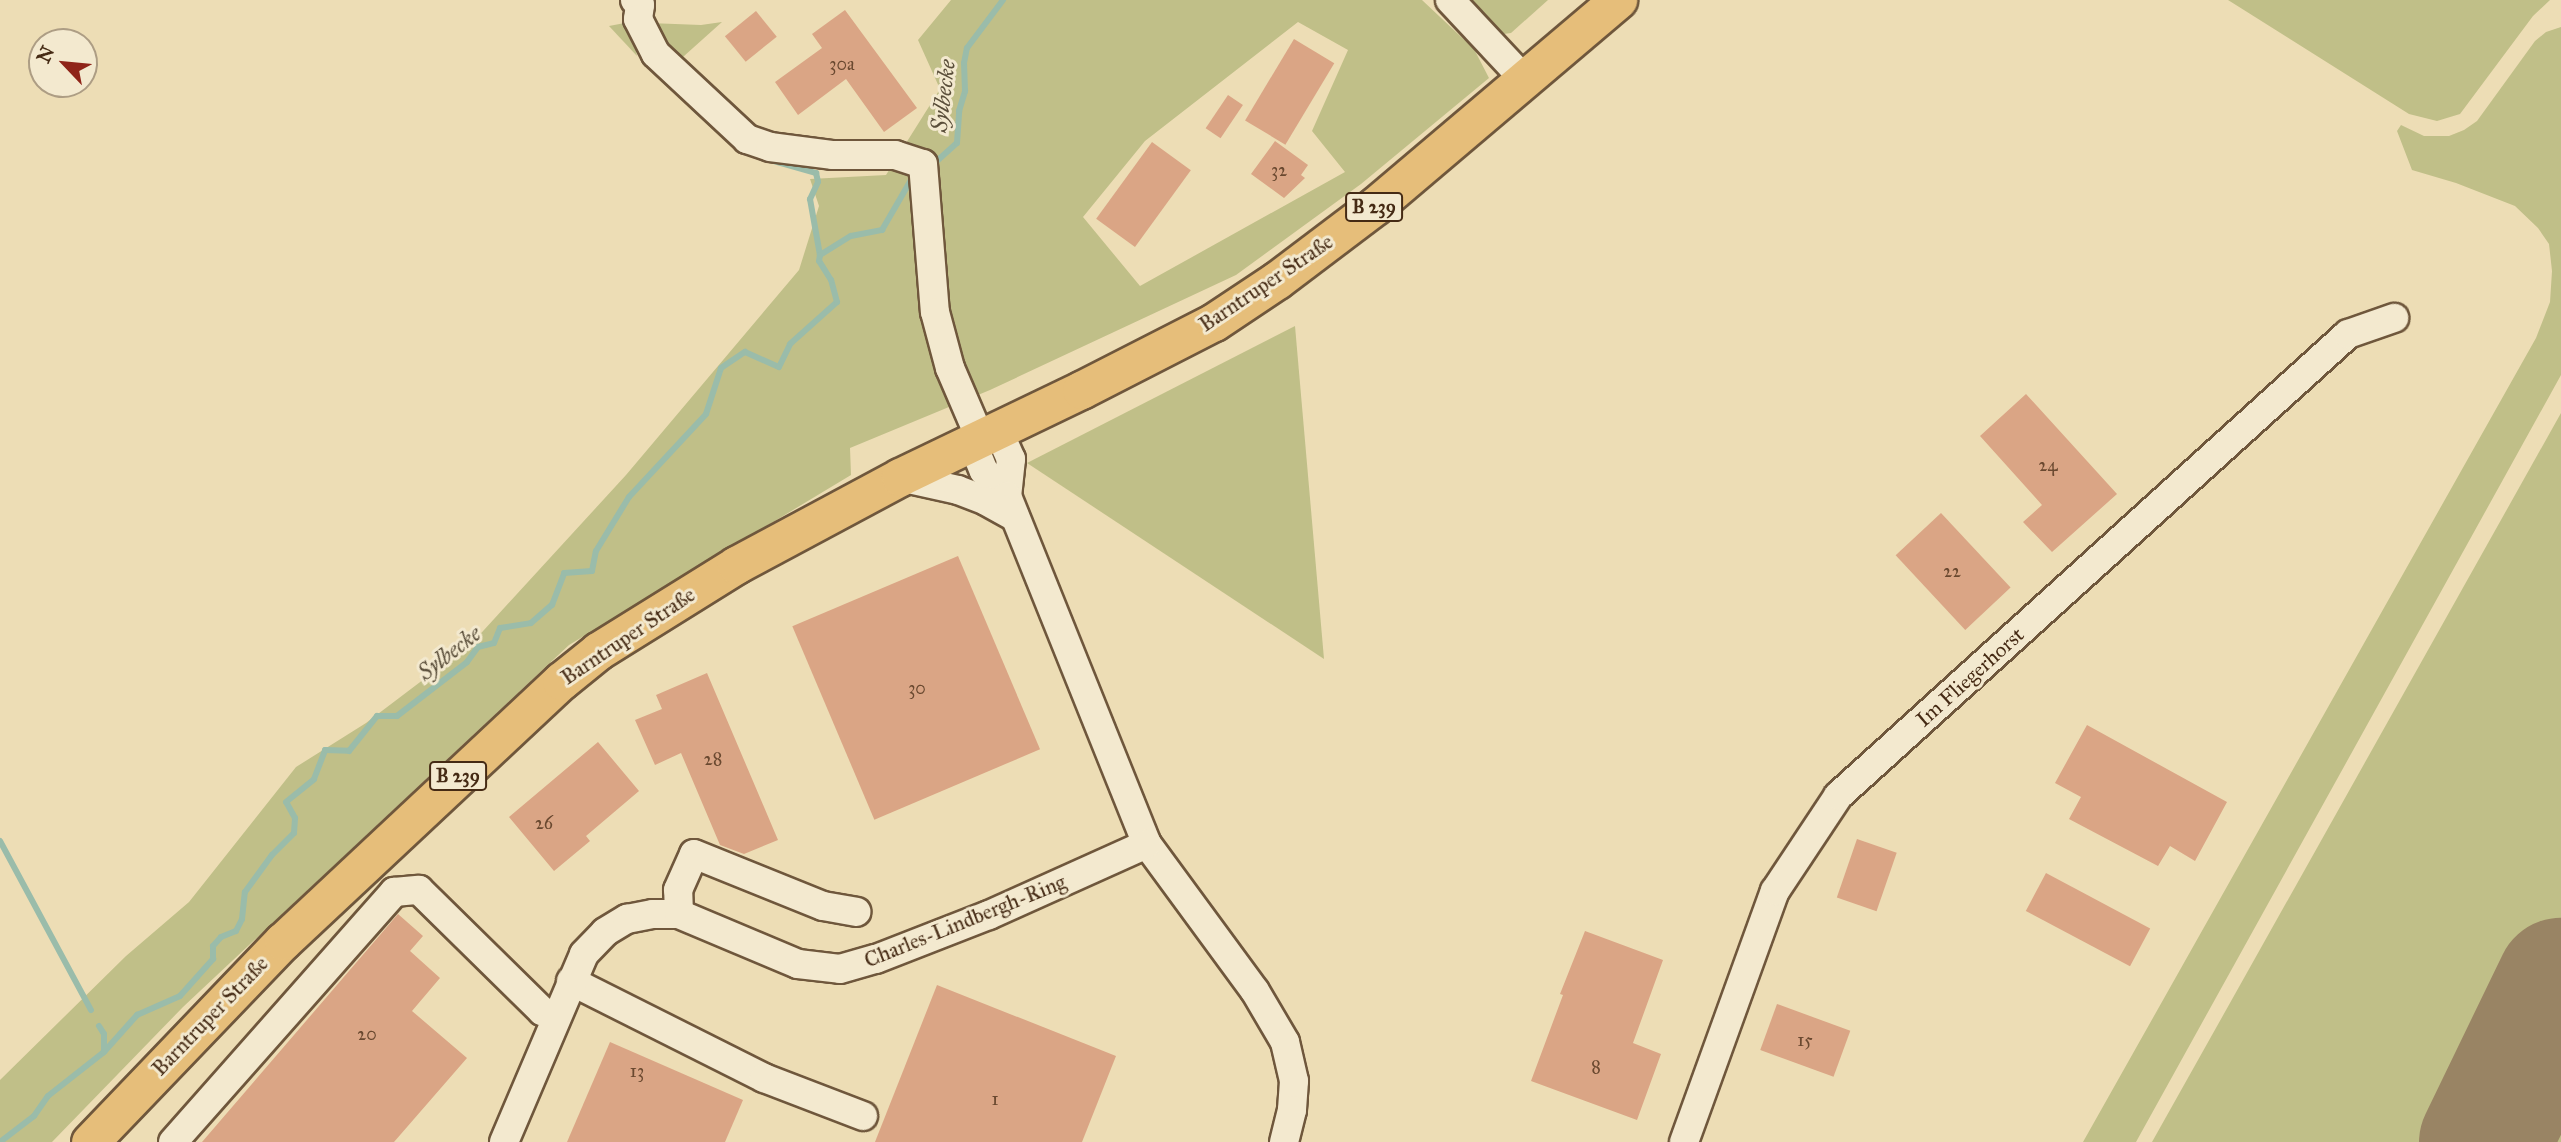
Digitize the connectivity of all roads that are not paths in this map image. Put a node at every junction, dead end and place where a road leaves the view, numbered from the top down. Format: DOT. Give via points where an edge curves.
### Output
graph roads {
  1 [pos="635,0"];
  2 [pos="1450,0"];
  3 [pos="1618,0"];
  4 [pos="1523,78"];
  5 [pos="2394,318"];
  6 [pos="983,437"];
  7 [pos="900,477"];
  8 [pos="1011,506"];
  9 [pos="1147,844"];
  10 [pos="856,912"];
  11 [pos="679,914"];
  12 [pos="571,981"];
  13 [pos="555,1016"];
  14 [pos="863,1116"];
  15 [pos="90,1142"];
  16 [pos="173,1142"];
  17 [pos="504,1142"];
  18 [pos="1284,1142"];
  19 [pos="1684,1142"];
  1 -- 6 [label="street" via="640,5 638,19 656,54 747,139 770,147 833,155 895,155 923,164 935,312 950,368"];
  2 -- 4 [label="street"];
  3 -- 4 [label="main road, Barntruper Straße / B 239"];
  4 -- 6 [label="main road, Barntruper Straße / B 239" via="1375,206 1214,322"];
  5 -- 19 [label="street, Im Fliegerhorst" via="2348,334 1838,796 1775,891"];
  6 -- 7 [label="main road, Barntruper Straße / B 239"];
  6 -- 8 [label="street" via="1011,459"];
  7 -- 8 [label="street"];
  7 -- 15 [label="main road, Barntruper Straße / B 239" via="736,565 642,622 561,681 283,941"];
  8 -- 9 [label="street"];
  9 -- 11 [label="street, Charles-Lindbergh-Ring" via="989,915 840,969 798,964"];
  9 -- 18 [label="street" via="1255,991 1285,1042 1294,1081"];
  10 -- 11 [label="street" via="823,906 694,854 678,890"];
  11 -- 12 [label="street, Charles-Lindbergh-Ring" via="627,919 606,932 584,954"];
  12 -- 13 [label="street, Charles-Lindbergh-Ring"];
  12 -- 14 [label="street" via="764,1078"];
  13 -- 16 [label="street" via="542,1011 419,890 394,892"];
  13 -- 17 [label="street, Charles-Lindbergh-Ring"];
}
